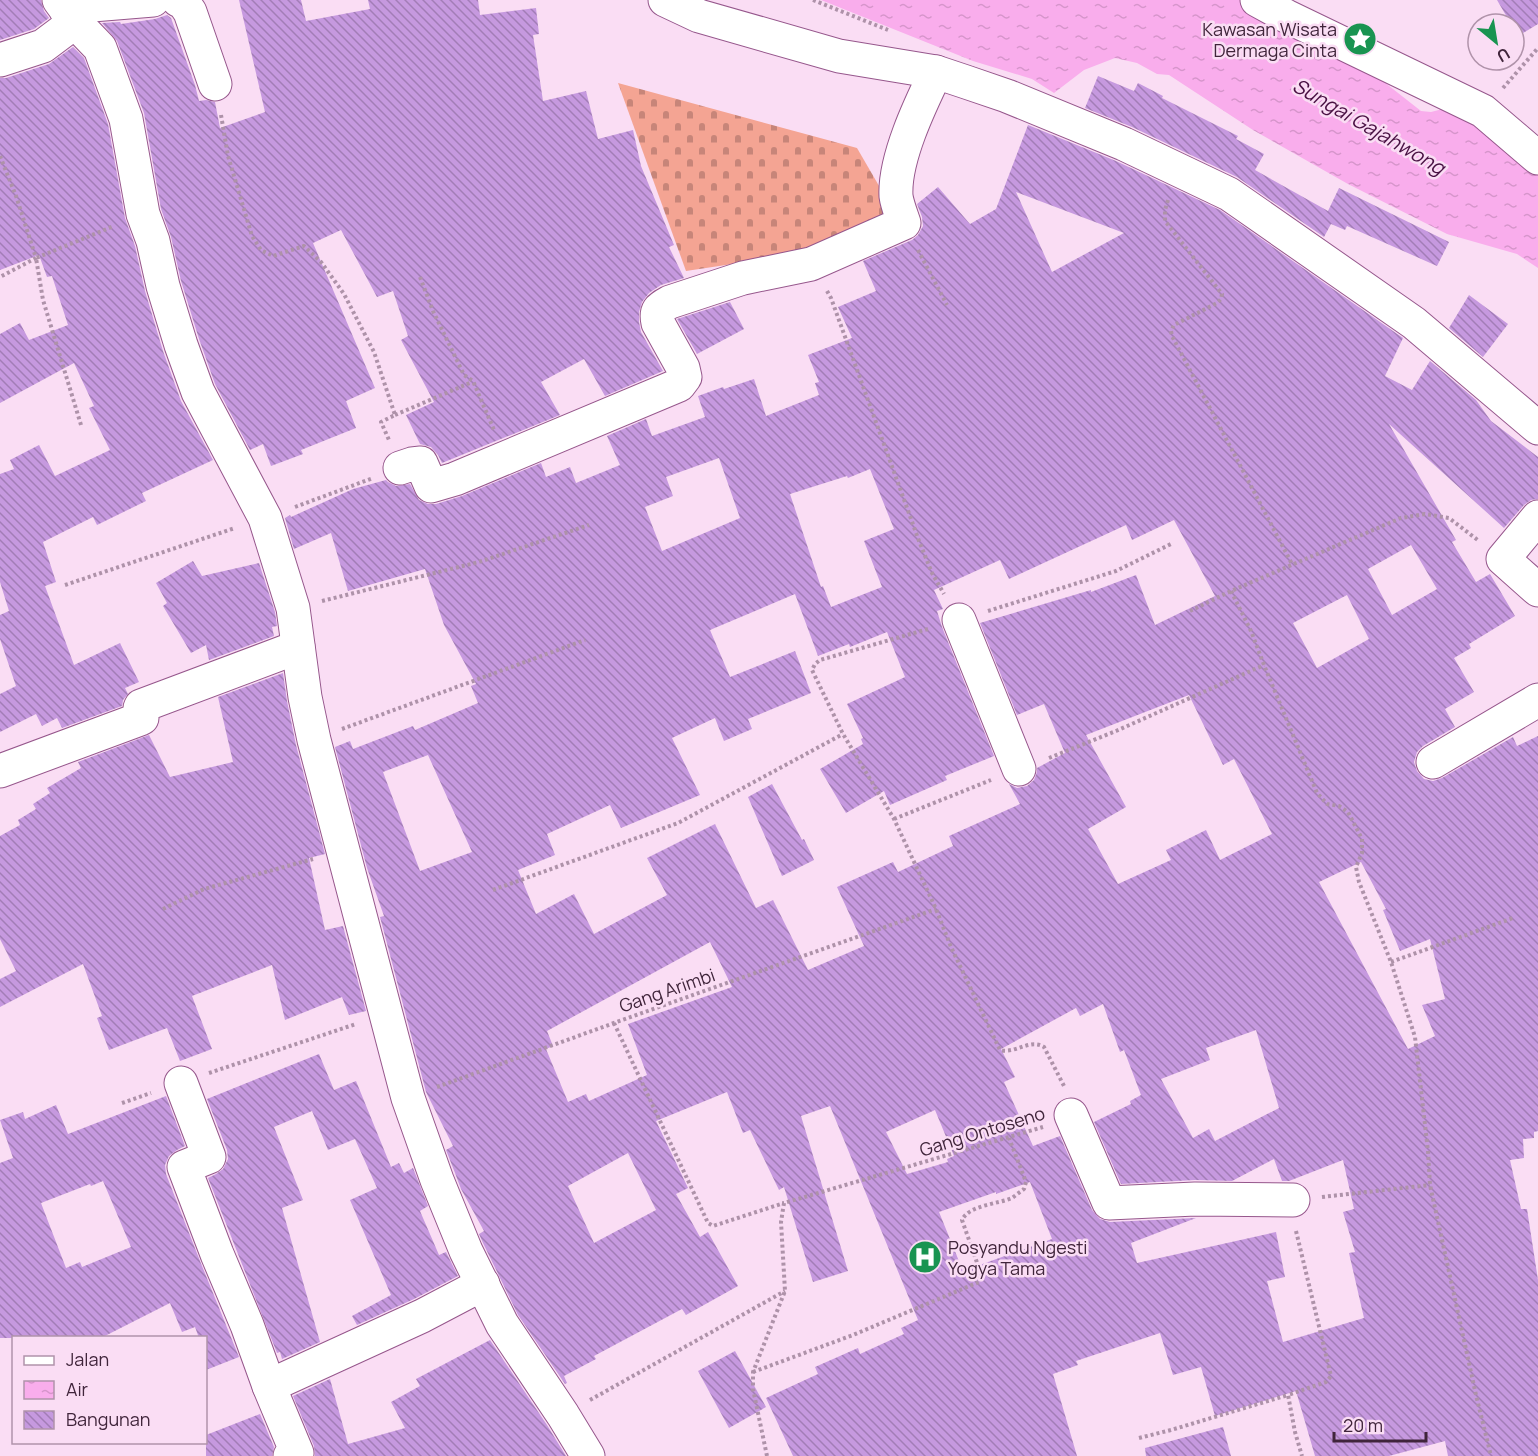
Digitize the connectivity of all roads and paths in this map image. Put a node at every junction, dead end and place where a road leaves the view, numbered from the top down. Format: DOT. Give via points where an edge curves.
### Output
graph roads {
  1 [pos="153,0"];
  2 [pos="178,0"];
  3 [pos="664,0"];
  4 [pos="813,0"];
  5 [pos="1257,0"];
  6 [pos="67,11"];
  7 [pos="890,30"];
  8 [pos="1538,48"];
  9 [pos="0,60"];
  10 [pos="944,72"];
  11 [pos="215,84"];
  12 [pos="1483,111"];
  13 [pos="0,156"];
  14 [pos="1538,158"];
  15 [pos="1178,170"];
  16 [pos="142,214"];
  17 [pos="904,223"];
  18 [pos="36,258"];
  19 [pos="811,264"];
  20 [pos="0,277"];
  21 [pos="420,277"];
  22 [pos="947,306"];
  23 [pos="473,381"];
  24 [pos="395,415"];
  25 [pos="81,425"];
  26 [pos="1538,428"];
  27 [pos="506,458"];
  28 [pos="400,468"];
  29 [pos="1538,517"];
  30 [pos="265,518"];
  31 [pos="589,525"];
  32 [pos="1171,544"];
  33 [pos="1503,558"];
  34 [pos="1292,564"];
  35 [pos="65,585"];
  36 [pos="1538,590"];
  37 [pos="1231,591"];
  38 [pos="292,608"];
  39 [pos="1191,611"];
  40 [pos="959,620"];
  41 [pos="585,640"];
  42 [pos="298,647"];
  43 [pos="1264,665"];
  44 [pos="1538,700"];
  45 [pos="843,734"];
  46 [pos="314,740"];
  47 [pos="1433,762"];
  48 [pos="1019,769"];
  49 [pos="0,771"];
  50 [pos="894,819"];
  51 [pos="343,851"];
  52 [pos="493,890"];
  53 [pos="162,909"];
  54 [pos="936,909"];
  55 [pos="1514,918"];
  56 [pos="1391,962"];
  57 [pos="385,1014"];
  58 [pos="614,1023"];
  59 [pos="181,1083"];
  60 [pos="408,1098"];
  61 [pos="122,1103"];
  62 [pos="1071,1114"];
  63 [pos="1009,1138"];
  64 [pos="1430,1185"];
  65 [pos="1293,1200"];
  66 [pos="784,1203"];
  67 [pos="483,1284"];
  68 [pos="785,1291"];
  69 [pos="753,1372"];
  70 [pos="269,1386"];
  71 [pos="1288,1395"];
  72 [pos="563,1415"];
  73 [pos="1139,1438"];
  74 [pos="290,1456"];
  75 [pos="588,1456"];
  76 [pos="767,1456"];
  77 [pos="1302,1456"];
  78 [pos="1491,1456"];
  1 -- 6 [label="street" via="80,6"];
  2 -- 11 [label="street" via="190,12"];
  3 -- 10 [label="street" via="699,16 839,56"];
  4 -- 7 [label="path"];
  5 -- 12 [label="street"];
  6 -- 9 [label="street" via="43,46"];
  6 -- 16 [label="street" via="100,48 126,119"];
  8 -- 12 [label="path"];
  10 -- 15 [label="street" via="1124,144"];
  10 -- 17 [label="street" via="909,134 899,164 896,196"];
  11 -- 24 [label="path" via="228,156 252,237 261,250 273,256 304,246 321,262 344,294 374,352"];
  12 -- 14 [label="street"];
  13 -- 18 [label="path"];
  15 -- 26 [label="street" via="1229,194 1414,323"];
  15 -- 34 [label="path" via="1165,221 1222,294 1217,303 1174,325 1172,336"];
  16 -- 18 [label="path"];
  16 -- 30 [label="street" via="198,392"];
  17 -- 19 [label="street"];
  17 -- 22 [label="path"];
  18 -- 20 [label="path"];
  18 -- 25 [label="path" via="43,300"];
  19 -- 27 [label="street" via="743,278 660,307 658,323 683,368 685,377 679,385"];
  19 -- 40 [label="path" via="831,298 932,573"];
  21 -- 23 [label="path" via="464,375"];
  23 -- 24 [label="path"];
  23 -- 27 [label="path"];
  24 -- 28 [label="path" via="381,423"];
  27 -- 28 [label="street" via="431,486 421,463"];
  28 -- 30 [label="path"];
  29 -- 33 [label="street"];
  30 -- 35 [label="path"];
  30 -- 38 [label="street"];
  31 -- 38 [label="path" via="479,562"];
  32 -- 40 [label="path" via="1116,571"];
  33 -- 34 [label="path" via="1449,518 1425,514 1401,518"];
  33 -- 36 [label="street"];
  34 -- 37 [label="path"];
  37 -- 39 [label="path"];
  37 -- 43 [label="path"];
  38 -- 42 [label="street"];
  40 -- 45 [label="path" via="815,664 812,670"];
  40 -- 48 [label="street"];
  41 -- 46 [label="path"];
  42 -- 46 [label="street"];
  42 -- 49 [label="street" via="141,706 140,720"];
  43 -- 48 [label="path"];
  43 -- 56 [label="path" via="1317,793 1327,804 1348,812 1362,839 1356,867 1359,882"];
  44 -- 47 [label="street"];
  45 -- 50 [label="path"];
  45 -- 52 [label="path" via="678,823"];
  46 -- 51 [label="street"];
  48 -- 50 [label="path"];
  50 -- 54 [label="path"];
  51 -- 53 [label="path" via="204,889"];
  51 -- 57 [label="street"];
  54 -- 58 [label="path, Gang Arimbi"];
  54 -- 62 [label="path, Gang Ontoseno" via="1000,1050 1006,1052 1032,1044 1044,1047 1073,1103"];
  55 -- 56 [label="path"];
  56 -- 64 [label="path" via="1414,1037"];
  57 -- 59 [label="path"];
  57 -- 60 [label="street"];
  58 -- 60 [label="path, Gang Arimbi"];
  58 -- 66 [label="path, Gang Ontoseno" via="708,1223 713,1226"];
  59 -- 61 [label="path"];
  59 -- 70 [label="street" via="209,1157 184,1167"];
  60 -- 67 [label="street" via="437,1180"];
  62 -- 63 [label="path, Gang Ontoseno"];
  62 -- 65 [label="street" via="1109,1203 1195,1198"];
  63 -- 66 [label="path, Gang Ontoseno"];
  63 -- 69 [label="path" via="1026,1182 1024,1189 1010,1198 970,1211 962,1220 981,1274 979,1282"];
  64 -- 65 [label="path"];
  64 -- 78 [label="path"];
  65 -- 71 [label="path" via="1290,1203 1331,1376 1326,1382"];
  66 -- 68 [label="path" via="781,1222"];
  67 -- 70 [label="street" via="422,1317"];
  67 -- 72 [label="street" via="501,1324"];
  68 -- 69 [label="path"];
  68 -- 72 [label="path"];
  69 -- 76 [label="path"];
  70 -- 74 [label="street" via="297,1453"];
  71 -- 73 [label="path"];
  71 -- 77 [label="path"];
  72 -- 75 [label="street"];
}
